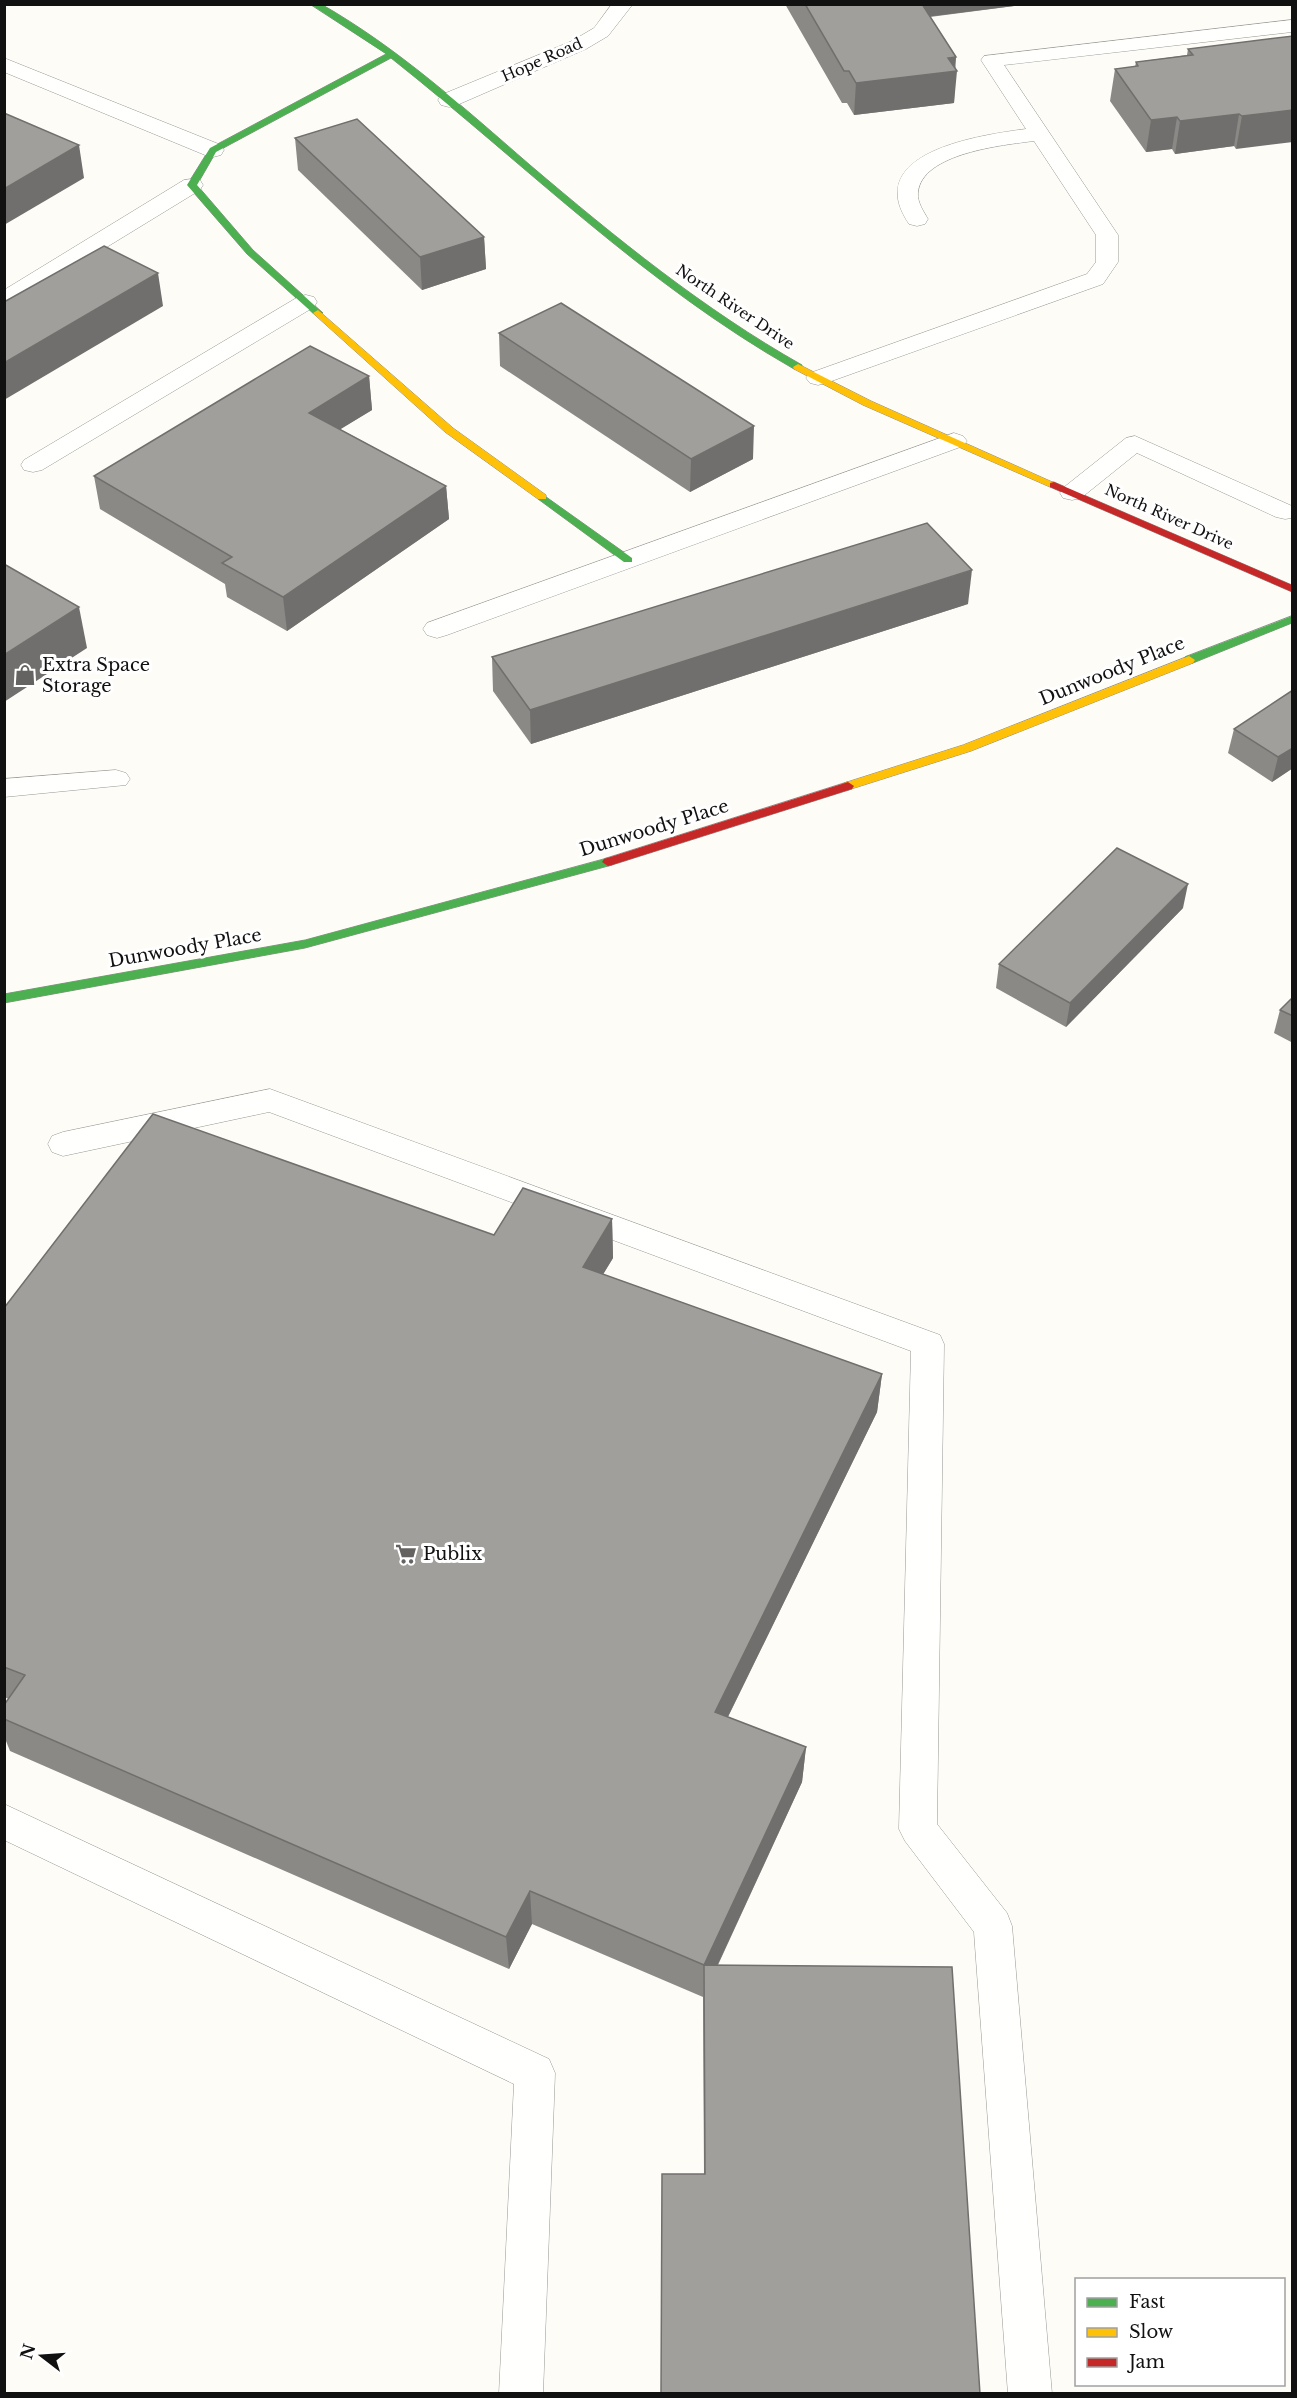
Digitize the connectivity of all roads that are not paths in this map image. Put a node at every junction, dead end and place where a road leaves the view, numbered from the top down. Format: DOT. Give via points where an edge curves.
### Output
graph roads {
  1 [pos="314,4"];
  2 [pos="623,4"];
  3 [pos="1293,26"];
  4 [pos="393,54"];
  5 [pos="4,64"];
  6 [pos="449,100"];
  7 [pos="1039,134"];
  8 [pos="213,150"];
  9 [pos="192,185"];
  10 [pos="916,219"];
  11 [pos="4,300"];
  12 [pos="306,302"];
  13 [pos="818,378"];
  14 [pos="954,441"];
  15 [pos="33,465"];
  16 [pos="1072,493"];
  17 [pos="1286,512"];
  18 [pos="628,560"];
  19 [pos="1293,589"];
  20 [pos="1293,619"];
  21 [pos="437,629"];
  22 [pos="116,779"];
  23 [pos="4,788"];
  24 [pos="4,999"];
  25 [pos="63,1144"];
  26 [pos="4,1821"];
  27 [pos="521,2394"];
  28 [pos="1030,2394"];
  1 -- 4 [label="street, North River Drive" via="339,16"];
  2 -- 6 [label="street, Hope Road" via="602,32 579,45"];
  3 -- 7 [label="lane" via="991,60"];
  4 -- 6 [label="street, North River Drive"];
  4 -- 8 [label="street"];
  5 -- 8 [label="street"];
  6 -- 13 [label="street, North River Drive" via="670,285 764,349"];
  7 -- 10 [label="lane" via="997,139 930,160 910,177 906,195"];
  7 -- 13 [label="lane" via="1107,235 1107,262 1095,279"];
  8 -- 9 [label="street"];
  9 -- 11 [label="lane"];
  9 -- 12 [label="street" via="250,252"];
  12 -- 15 [label="lane"];
  12 -- 18 [label="street" via="448,430"];
  13 -- 14 [label="street, North River Drive"];
  14 -- 16 [label="street, North River Drive"];
  14 -- 18 [label="street"];
  16 -- 17 [label="lane" via="1135,443"];
  16 -- 19 [label="street, North River Drive"];
  18 -- 21 [label="street"];
  20 -- 24 [label="street, Dunwoody Place" via="967,748 589,868 305,944"];
  22 -- 23 [label="lane"];
  25 -- 28 [label="lane" via="270,1100 928,1344 918,1829 993,1926"];
  26 -- 27 [label="lane" via="535,2073"];
}
